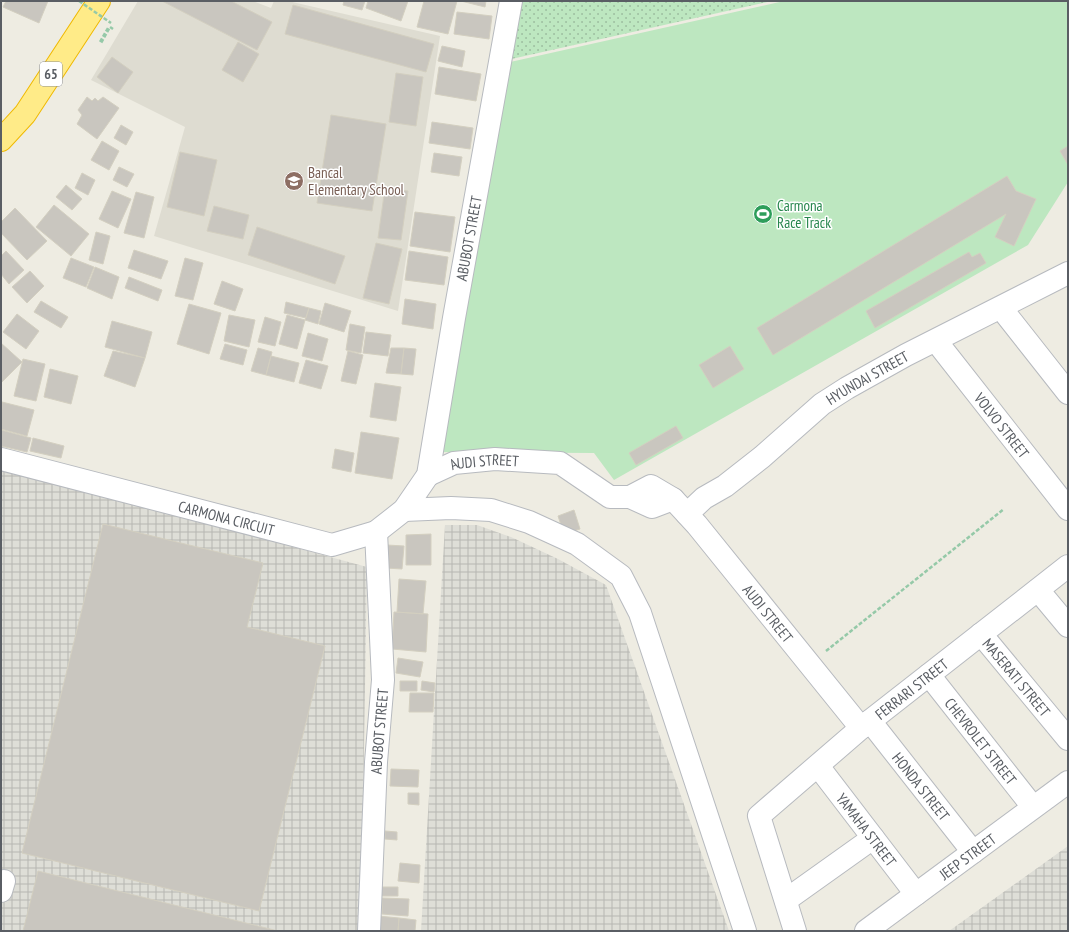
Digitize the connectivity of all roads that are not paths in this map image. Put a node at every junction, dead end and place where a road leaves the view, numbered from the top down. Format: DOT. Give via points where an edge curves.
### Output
graph roads {
  1 [pos="99,1"];
  2 [pos="512,1"];
  3 [pos="1,140"];
  4 [pos="1068,274"];
  5 [pos="1001,308"];
  6 [pos="936,341"];
  7 [pos="1068,393"];
  8 [pos="1,459"];
  9 [pos="428,475"];
  10 [pos="680,507"];
  11 [pos="1068,509"];
  12 [pos="404,510"];
  13 [pos="376,532"];
  14 [pos="1068,566"];
  15 [pos="1038,590"];
  16 [pos="1068,626"];
  17 [pos="981,634"];
  18 [pos="929,675"];
  19 [pos="866,725"];
  20 [pos="1068,739"];
  21 [pos="818,766"];
  22 [pos="1068,782"];
  23 [pos="1033,807"];
  24 [pos="873,838"];
  25 [pos="973,852"];
  26 [pos="916,894"];
  27 [pos="786,900"];
  28 [pos="369,931"];
  29 [pos="745,931"];
  30 [pos="795,931"];
  31 [pos="866,931"];
  1 -- 3 [label="highway, 65" via="25,114"];
  2 -- 9 [label="street, ABUBOT STREET"];
  4 -- 5 [label="street, HYUNDAI STREET"];
  5 -- 6 [label="street, HYUNDAI STREET"];
  5 -- 7 [label="street"];
  6 -- 10 [label="street, HYUNDAI STREET" via="906,355 822,404 762,457 724,486 704,498"];
  6 -- 11 [label="street, VOLVO STREET"];
  8 -- 13 [label="street, CARMONA CIRCUIT" via="332,545"];
  9 -- 10 [label="street, AUDI STREET" via="454,463 495,459 560,463 610,497 630,497 652,486"];
  9 -- 12 [label="street, CARMONA CIRCUIT"];
  10 -- 19 [label="street, AUDI STREET" via="810,664"];
  12 -- 13 [label="street, CARMONA CIRCUIT"];
  12 -- 29 [label="street" via="491,510 529,522 577,544 620,576 640,613"];
  13 -- 28 [label="street, ABUBOT STREET" via="383,680 376,762"];
  14 -- 15 [label="street, FERRARI STREET"];
  15 -- 16 [label="street"];
  15 -- 17 [label="street, FERRARI STREET"];
  17 -- 18 [label="street, FERRARI STREET"];
  17 -- 20 [label="street, MASERATI STREET"];
  18 -- 19 [label="street, FERRARI STREET"];
  18 -- 23 [label="street, CHEVROLET STREET"];
  19 -- 21 [label="street, FERRARI STREET"];
  19 -- 25 [label="street, HONDA STREET"];
  21 -- 24 [label="street, YAMAHA STREET"];
  21 -- 27 [label="street, FERRARI STREET" via="759,816"];
  22 -- 23 [label="street, JEEP STREET"];
  23 -- 25 [label="street, JEEP STREET"];
  24 -- 26 [label="street, YAMAHA STREET"];
  24 -- 27 [label="street"];
  25 -- 26 [label="street, JEEP STREET"];
  26 -- 31 [label="street, JEEP STREET"];
  27 -- 30 [label="street"];
}
